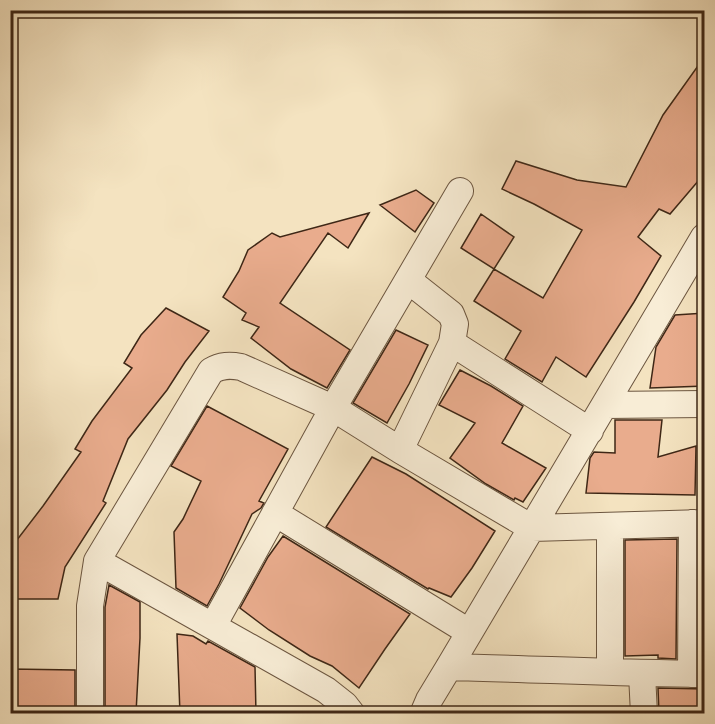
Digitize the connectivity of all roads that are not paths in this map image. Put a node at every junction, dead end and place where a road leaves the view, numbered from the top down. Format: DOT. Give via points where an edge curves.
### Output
graph roads {
  1 [pos="460,191"];
  2 [pos="705,237"];
  3 [pos="693,277"];
  4 [pos="408,280"];
  5 [pos="452,343"];
  6 [pos="705,404"];
  7 [pos="605,405"];
  8 [pos="333,408"];
  9 [pos="590,431"];
  10 [pos="400,450"];
  11 [pos="275,513"];
  12 [pos="699,523"];
  13 [pos="610,526"];
  14 [pos="532,528"];
  15 [pos="97,561"];
  16 [pos="213,626"];
  17 [pos="469,632"];
  18 [pos="448,667"];
  19 [pos="610,671"];
  20 [pos="642,674"];
  21 [pos="698,674"];
  22 [pos="90,714"];
  23 [pos="352,714"];
  24 [pos="423,714"];
  25 [pos="644,714"];
  1 -- 4 [label="street"];
  2 -- 3 [label="street"];
  3 -- 7 [label="street"];
  4 -- 5 [label="street" via="451,314"];
  4 -- 8 [label="street"];
  5 -- 9 [label="street"];
  5 -- 10 [label="street"];
  6 -- 7 [label="street"];
  7 -- 9 [label="street"];
  8 -- 10 [label="street"];
  8 -- 11 [label="street"];
  8 -- 15 [label="street" via="242,367 227,365 211,371"];
  9 -- 14 [label="street"];
  10 -- 14 [label="street"];
  11 -- 16 [label="street"];
  11 -- 17 [label="street"];
  12 -- 13 [label="street"];
  12 -- 21 [label="street"];
  13 -- 14 [label="street"];
  13 -- 19 [label="street"];
  14 -- 17 [label="street"];
  15 -- 16 [label="street"];
  15 -- 22 [label="street" via="90,606"];
  16 -- 23 [label="street" via="326,690"];
  17 -- 18 [label="street"];
  18 -- 19 [label="street"];
  18 -- 24 [label="street"];
  19 -- 20 [label="street"];
  20 -- 21 [label="street"];
  20 -- 25 [label="street"];
}
